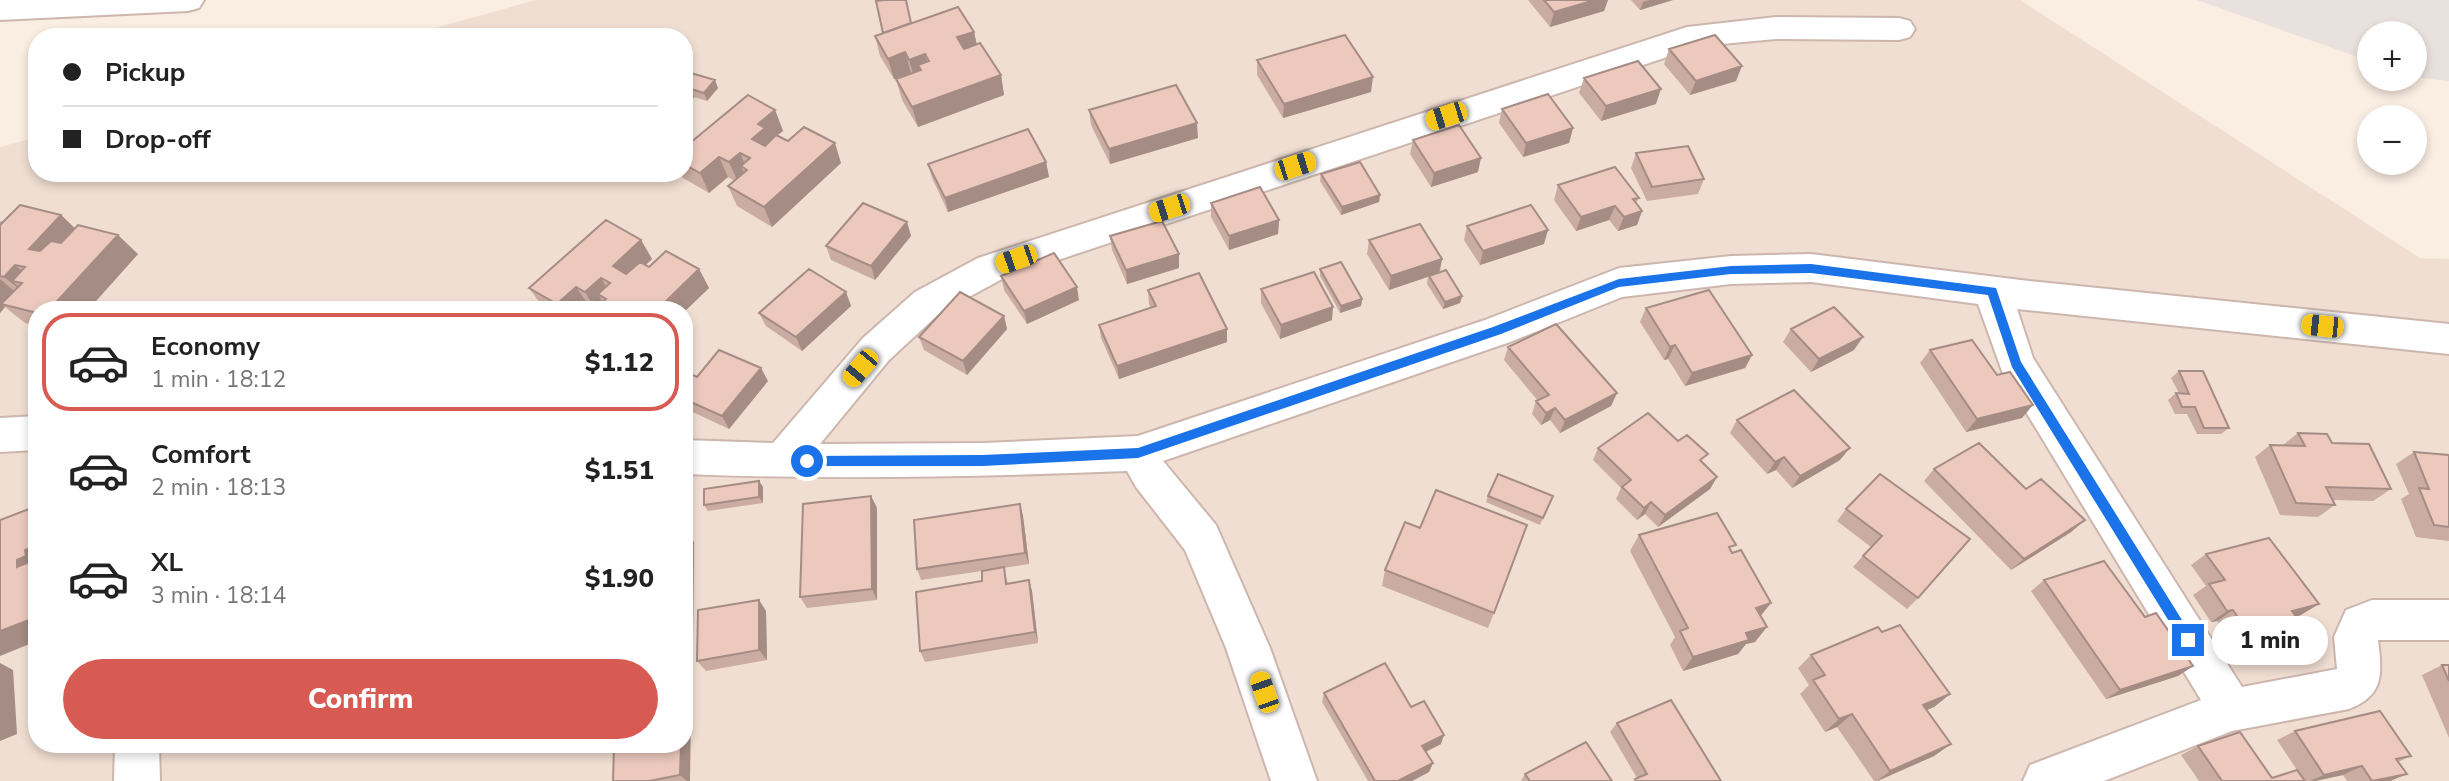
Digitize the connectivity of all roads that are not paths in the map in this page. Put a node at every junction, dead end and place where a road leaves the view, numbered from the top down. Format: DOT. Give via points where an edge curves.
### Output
graph roads {
  1 [pos="188,0"];
  2 [pos="0,9"];
  3 [pos="1899,29"];
  4 [pos="1992,291"];
  5 [pos="2449,339"];
  6 [pos="28,433"];
  7 [pos="0,435"];
  8 [pos="1138,453"];
  9 [pos="693,457"];
  10 [pos="782,461"];
  11 [pos="2449,620"];
  12 [pos="2232,710"];
  13 [pos="137,753"];
  14 [pos="137,781"];
  15 [pos="1294,781"];
  16 [pos="2046,781"];
  1 -- 2 [label="street"];
  3 -- 10 [label="street" via="1776,28 1698,35 991,268 928,302 876,349"];
  4 -- 5 [label="street"];
  4 -- 8 [label="street" via="1811,268 1731,270 1619,283 1497,331"];
  4 -- 12 [label="street" via="2016,363"];
  6 -- 7 [label="street"];
  8 -- 10 [label="street"];
  8 -- 15 [label="street" via="1201,538 1248,648"];
  9 -- 10 [label="street"];
  11 -- 12 [label="street" via="2361,624 2356,637 2360,674 2349,688"];
  12 -- 16 [label="street"];
  13 -- 14 [label="street"];
}
